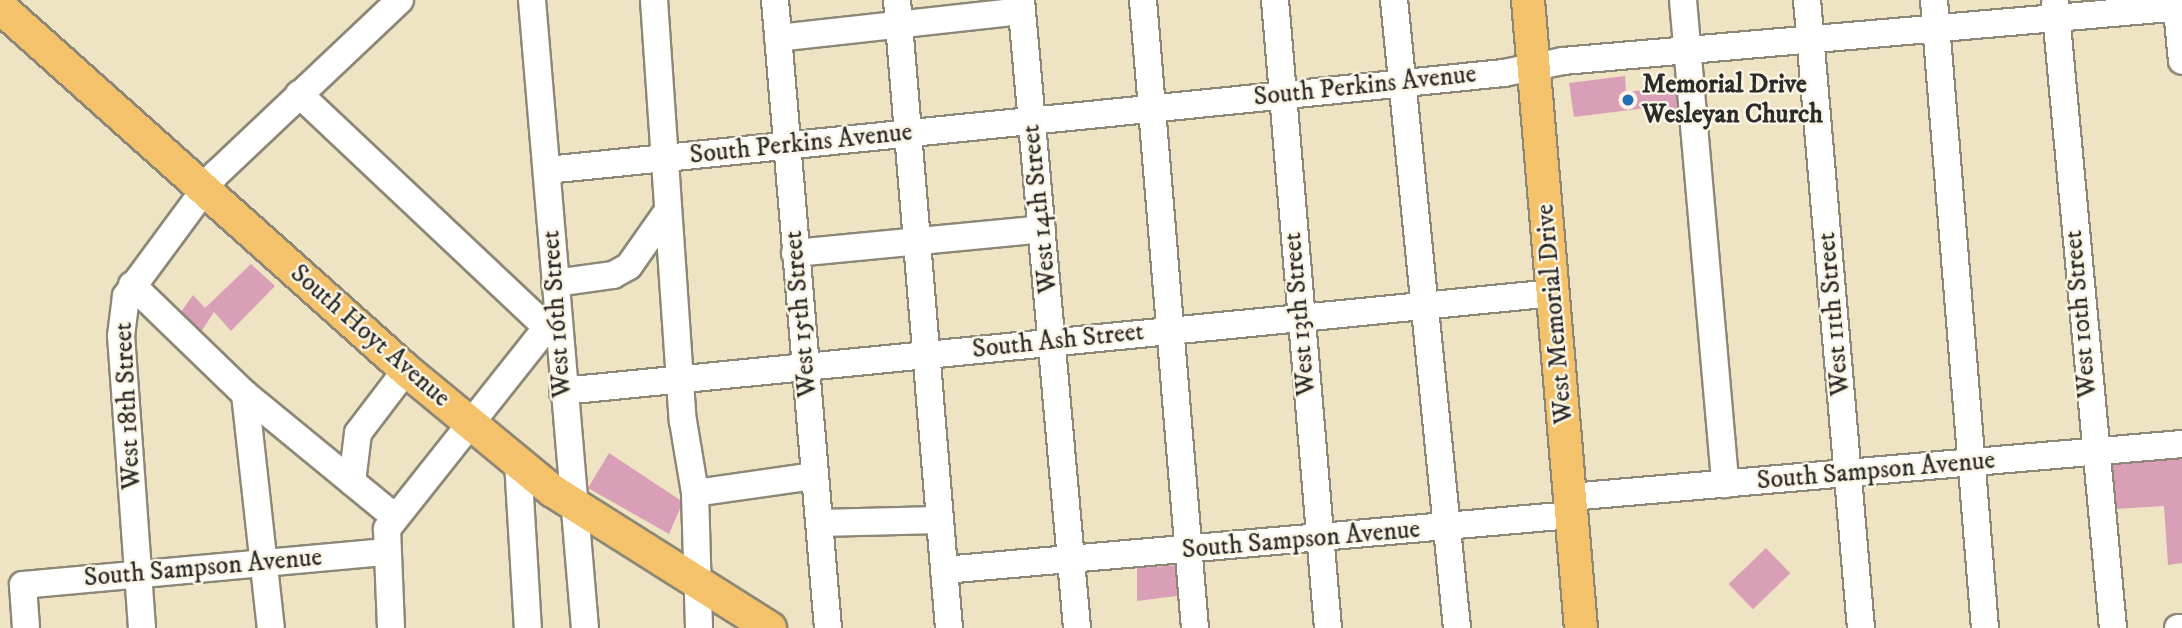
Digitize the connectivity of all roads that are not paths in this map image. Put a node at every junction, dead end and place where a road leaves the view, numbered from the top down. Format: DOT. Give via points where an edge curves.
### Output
graph roads {
  1 [pos="400,0"];
  2 [pos="533,0"];
  3 [pos="654,0"];
  4 [pos="775,0"];
  5 [pos="1143,0"];
  6 [pos="1275,0"];
  7 [pos="1394,0"];
  8 [pos="1528,0"];
  9 [pos="1683,0"];
  10 [pos="1807,0"];
  11 [pos="1934,0"];
  12 [pos="2178,5"];
  13 [pos="1022,6"];
  14 [pos="0,7"];
  15 [pos="2055,9"];
  16 [pos="898,12"];
  17 [pos="1937,28"];
  18 [pos="778,38"];
  19 [pos="1810,39"];
  20 [pos="1687,50"];
  21 [pos="2182,61"];
  22 [pos="1534,67"];
  23 [pos="1402,82"];
  24 [pos="1283,93"];
  25 [pos="299,94"];
  26 [pos="1154,107"];
  27 [pos="1031,119"];
  28 [pos="909,132"];
  29 [pos="785,144"];
  30 [pos="662,159"];
  31 [pos="547,170"];
  32 [pos="206,190"];
  33 [pos="667,212"];
  34 [pos="1042,229"];
  35 [pos="918,240"];
  36 [pos="795,253"];
  37 [pos="555,284"];
  38 [pos="132,285"];
  39 [pos="1553,293"];
  40 [pos="1426,304"];
  41 [pos="1300,318"];
  42 [pos="1171,330"];
  43 [pos="552,332"];
  44 [pos="1054,341"];
  45 [pos="927,354"];
  46 [pos="807,366"];
  47 [pos="406,370"];
  48 [pos="680,379"];
  49 [pos="563,391"];
  50 [pos="245,394"];
  51 [pos="471,424"];
  52 [pos="2182,444"];
  53 [pos="2093,452"];
  54 [pos="518,462"];
  55 [pos="1971,463"];
  56 [pos="1848,473"];
  57 [pos="815,476"];
  58 [pos="352,482"];
  59 [pos="1725,484"];
  60 [pos="695,493"];
  61 [pos="573,504"];
  62 [pos="1571,506"];
  63 [pos="395,517"];
  64 [pos="940,520"];
  65 [pos="819,523"];
  66 [pos="1449,528"];
  67 [pos="1320,539"];
  68 [pos="1188,550"];
  69 [pos="384,552"];
  70 [pos="1072,559"];
  71 [pos="265,563"];
  72 [pos="944,570"];
  73 [pos="138,574"];
  74 [pos="695,583"];
  75 [pos="26,628"];
  76 [pos="142,628"];
  77 [pos="271,628"];
  78 [pos="391,628"];
  79 [pos="528,628"];
  80 [pos="585,628"];
  81 [pos="699,628"];
  82 [pos="770,628"];
  83 [pos="828,628"];
  84 [pos="948,628"];
  85 [pos="1077,628"];
  86 [pos="1195,628"];
  87 [pos="1328,628"];
  88 [pos="1457,628"];
  89 [pos="1581,628"];
  90 [pos="1861,628"];
  91 [pos="1985,628"];
  92 [pos="2113,628"];
  1 -- 25 [label="street, West 18th Street"];
  2 -- 31 [label="street, West 16th Street"];
  3 -- 30 [label="street"];
  4 -- 18 [label="street, West 15th Street"];
  5 -- 26 [label="street"];
  6 -- 24 [label="street, West 13th Street"];
  7 -- 23 [label="street"];
  8 -- 22 [label="main road, West Memorial Drive"];
  9 -- 20 [label="street"];
  10 -- 19 [label="street, West 11th Street"];
  11 -- 17 [label="street"];
  12 -- 15 [label="street, South Perkins Avenue"];
  12 -- 21 [label="street"];
  13 -- 16 [label="street"];
  13 -- 27 [label="street, West 14th Street"];
  14 -- 32 [label="main road, South Hoyt Avenue"];
  15 -- 17 [label="street, South Perkins Avenue"];
  15 -- 53 [label="street, West 10th Street"];
  16 -- 18 [label="street"];
  16 -- 28 [label="street"];
  17 -- 19 [label="street, South Perkins Avenue"];
  17 -- 55 [label="street"];
  18 -- 29 [label="street, West 15th Street"];
  19 -- 20 [label="street, South Perkins Avenue"];
  19 -- 56 [label="street, West 11th Street"];
  20 -- 22 [label="street, South Perkins Avenue"];
  20 -- 59 [label="street"];
  22 -- 23 [label="street, South Perkins Avenue"];
  22 -- 39 [label="main road, West Memorial Drive"];
  23 -- 24 [label="street, South Perkins Avenue"];
  23 -- 40 [label="street"];
  24 -- 26 [label="street, South Perkins Avenue"];
  24 -- 41 [label="street, West 13th Street"];
  25 -- 32 [label="street, West 18th Street"];
  25 -- 43 [label="street"];
  26 -- 27 [label="street, South Perkins Avenue"];
  26 -- 42 [label="street"];
  27 -- 28 [label="street, South Perkins Avenue"];
  27 -- 34 [label="street, West 14th Street"];
  28 -- 29 [label="street, South Perkins Avenue"];
  28 -- 35 [label="street"];
  29 -- 30 [label="street, South Perkins Avenue"];
  29 -- 36 [label="street, West 15th Street"];
  30 -- 31 [label="street, South Perkins Avenue"];
  30 -- 33 [label="street"];
  31 -- 37 [label="street, West 16th Street"];
  32 -- 38 [label="street, West 18th Street"];
  32 -- 47 [label="main road, South Hoyt Avenue"];
  33 -- 37 [label="street" via="629,266 613,275"];
  33 -- 48 [label="street"];
  34 -- 35 [label="street"];
  34 -- 44 [label="street, West 14th Street"];
  35 -- 36 [label="street"];
  35 -- 45 [label="street"];
  36 -- 46 [label="street, West 15th Street"];
  37 -- 43 [label="street, West 16th Street"];
  38 -- 50 [label="street"];
  38 -- 73 [label="street, West 18th Street" via="121,336"];
  39 -- 40 [label="street, South Ash Street"];
  39 -- 62 [label="main road, West Memorial Drive"];
  40 -- 41 [label="street, South Ash Street"];
  40 -- 66 [label="street"];
  41 -- 42 [label="street, South Ash Street"];
  41 -- 67 [label="street, West 13th Street"];
  42 -- 44 [label="street, South Ash Street"];
  42 -- 68 [label="street"];
  43 -- 49 [label="street, West 16th Street"];
  43 -- 51 [label="street"];
  44 -- 45 [label="street, South Ash Street"];
  44 -- 70 [label="street, West 14th Street"];
  45 -- 46 [label="street, South Ash Street"];
  45 -- 64 [label="street"];
  46 -- 48 [label="street, South Ash Street"];
  46 -- 57 [label="street, West 15th Street"];
  47 -- 51 [label="main road, South Hoyt Avenue"];
  47 -- 58 [label="street" via="358,433"];
  48 -- 49 [label="street, South Ash Street"];
  48 -- 60 [label="street"];
  49 -- 61 [label="street, West 16th Street"];
  50 -- 58 [label="street"];
  50 -- 71 [label="street"];
  51 -- 54 [label="main road, South Hoyt Avenue"];
  51 -- 63 [label="street"];
  52 -- 53 [label="street, South Sampson Avenue"];
  53 -- 55 [label="street, South Sampson Avenue"];
  53 -- 92 [label="street, West 10th Street"];
  54 -- 61 [label="main road, South Hoyt Avenue"];
  54 -- 79 [label="street"];
  55 -- 56 [label="street, South Sampson Avenue"];
  55 -- 91 [label="street"];
  56 -- 59 [label="street, South Sampson Avenue"];
  56 -- 90 [label="street, West 11th Street"];
  57 -- 60 [label="street"];
  57 -- 65 [label="street, West 15th Street"];
  58 -- 63 [label="street"];
  59 -- 62 [label="street, South Sampson Avenue"];
  60 -- 74 [label="street"];
  61 -- 74 [label="main road, South Hoyt Avenue"];
  61 -- 80 [label="street, West 16th Street"];
  62 -- 66 [label="street, South Sampson Avenue"];
  62 -- 89 [label="main road, West Memorial Drive"];
  63 -- 69 [label="street"];
  64 -- 65 [label="street"];
  64 -- 72 [label="street"];
  65 -- 83 [label="street, West 15th Street"];
  66 -- 67 [label="street, South Sampson Avenue"];
  66 -- 88 [label="street"];
  67 -- 68 [label="street, South Sampson Avenue"];
  67 -- 87 [label="street, West 13th Street"];
  68 -- 70 [label="street, South Sampson Avenue"];
  68 -- 86 [label="street"];
  69 -- 71 [label="street, South Sampson Avenue"];
  69 -- 78 [label="street"];
  70 -- 72 [label="street, South Sampson Avenue"];
  70 -- 85 [label="street, West 14th Street"];
  71 -- 73 [label="street, South Sampson Avenue"];
  71 -- 77 [label="street"];
  72 -- 84 [label="street"];
  73 -- 75 [label="street, South Sampson Avenue" via="23,585"];
  73 -- 76 [label="street, West 18th Street"];
  74 -- 81 [label="street"];
  74 -- 82 [label="main road, South Hoyt Avenue"];
}
